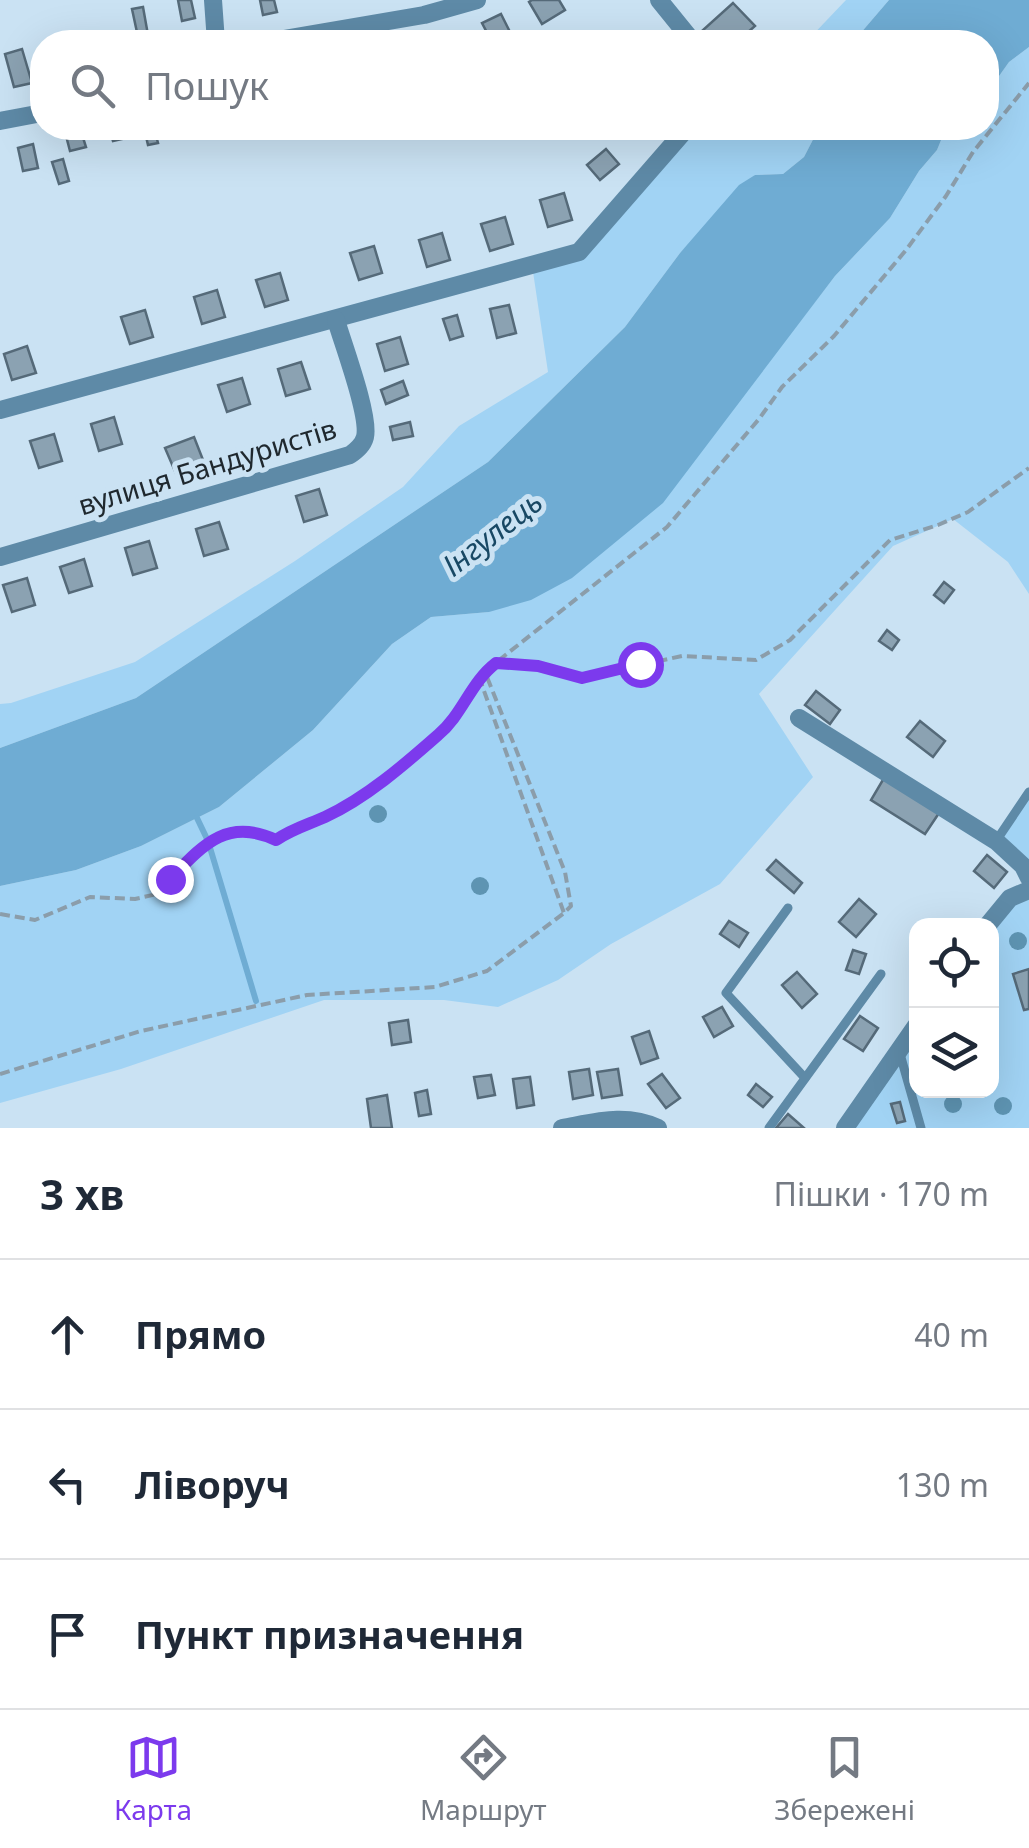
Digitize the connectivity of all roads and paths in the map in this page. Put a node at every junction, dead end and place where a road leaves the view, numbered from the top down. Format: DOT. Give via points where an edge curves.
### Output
graph roads {
  1 [pos="213,0"];
  2 [pos="478,0"];
  3 [pos="658,0"];
  4 [pos="215,30"];
  5 [pos="334,30"];
  6 [pos="683,30"];
  7 [pos="1029,83"];
  8 [pos="30,115"];
  9 [pos="999,119"];
  10 [pos="0,121"];
  11 [pos="677,140"];
  12 [pos="982,140"];
  13 [pos="336,320"];
  14 [pos="0,410"];
  15 [pos="1029,468"];
  16 [pos="0,556"];
  17 [pos="496,663"];
  18 [pos="485,672"];
  19 [pos="479,676"];
  20 [pos="800,718"];
  21 [pos="1029,792"];
  22 [pos="996,841"];
  23 [pos="1029,878"];
  24 [pos="1029,890"];
  25 [pos="788,908"];
  26 [pos="564,912"];
  27 [pos="0,914"];
  28 [pos="994,918"];
  29 [pos="880,974"];
  30 [pos="909,1037"];
  31 [pos="900,1052"];
  32 [pos="0,1074"];
  33 [pos="804,1078"];
  34 [pos="562,1128"];
  35 [pos="658,1128"];
  36 [pos="768,1128"];
  37 [pos="845,1128"];
  38 [pos="921,1128"];
  1 -- 4 [label="street"];
  2 -- 5 [label="street"];
  3 -- 6 [label="street"];
  7 -- 9 [label="path"];
  8 -- 10 [label="street"];
  11 -- 13 [label="street" via="579,252"];
  12 -- 17 [label="path" via="906,250 667,527"];
  13 -- 14 [label="street"];
  13 -- 16 [label="street, вулиця Бандуристів" via="363,414 360,448"];
  15 -- 17 [label="path" via="968,512 890,540 790,640 756,660 682,656 582,678"];
  17 -- 18 [label="path"];
  18 -- 19 [label="path"];
  18 -- 26 [label="path" via="565,872 571,906"];
  19 -- 26 [label="path"];
  19 -- 27 [label="path" via="448,727 371,790 324,818 276,840 231,832 208,841 157,894 90,897 36,920"];
  20 -- 22 [label="street"];
  21 -- 22 [label="lane"];
  22 -- 23 [label="street"];
  24 -- 28 [label="street" via="1010,898"];
  25 -- 33 [label="lane" via="726,993"];
  26 -- 32 [label="path" via="487,971 435,987 307,996 141,1032"];
  29 -- 33 [label="lane"];
  30 -- 31 [label="street"];
  31 -- 37 [label="street"];
  31 -- 38 [label="lane"];
  33 -- 36 [label="lane"];
  34 -- 35 [label="street" via="612,1119"];
}
